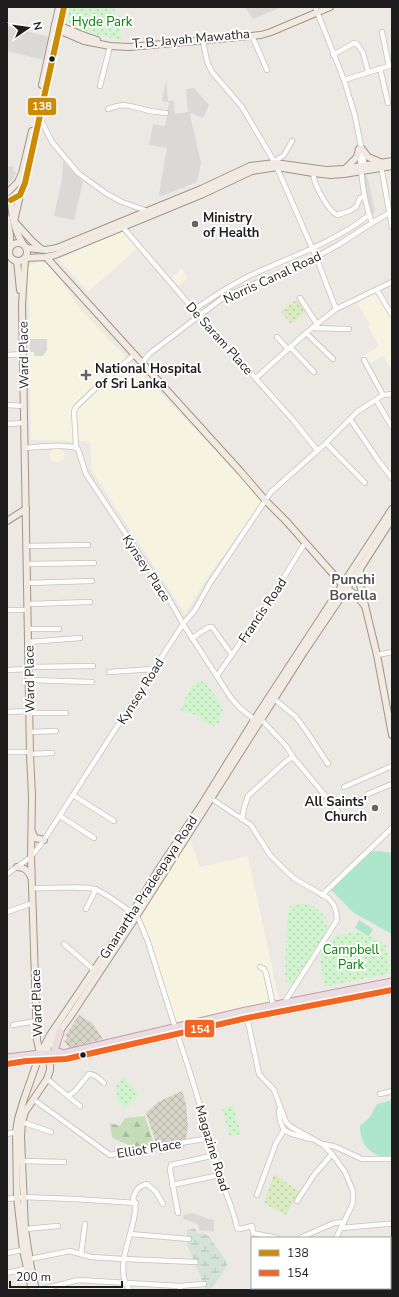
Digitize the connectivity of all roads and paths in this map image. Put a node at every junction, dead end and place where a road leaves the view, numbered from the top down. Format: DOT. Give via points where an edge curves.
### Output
graph roads {
  1 [pos="59,7"];
  2 [pos="64,7"];
  3 [pos="330,7"];
  4 [pos="320,9"];
  5 [pos="57,27"];
  6 [pos="382,32"];
  7 [pos="252,36"];
  8 [pos="76,38"];
  9 [pos="56,39"];
  10 [pos="202,39"];
  11 [pos="110,46"];
  12 [pos="333,55"];
  13 [pos="390,66"];
  14 [pos="380,68"];
  15 [pos="267,70"];
  16 [pos="368,71"];
  17 [pos="344,80"];
  18 [pos="100,86"];
  19 [pos="388,103"];
  20 [pos="108,109"];
  21 [pos="166,113"];
  22 [pos="39,116"];
  23 [pos="292,141"];
  24 [pos="361,149"];
  25 [pos="392,161"];
  26 [pos="276,164"];
  27 [pos="381,165"];
  28 [pos="392,166"];
  29 [pos="363,168"];
  30 [pos="344,169"];
  31 [pos="313,173"];
  32 [pos="20,195"];
  33 [pos="365,196"];
  34 [pos="9,199"];
  35 [pos="147,211"];
  36 [pos="389,213"];
  37 [pos="369,215"];
  38 [pos="7,218"];
  39 [pos="14,221"];
  40 [pos="372,223"];
  41 [pos="121,224"];
  42 [pos="392,227"];
  43 [pos="25,246"];
  44 [pos="9,249"];
  45 [pos="312,249"];
  46 [pos="42,250"];
  47 [pos="46,257"];
  48 [pos="316,257"];
  49 [pos="25,259"];
  50 [pos="15,261"];
  51 [pos="7,262"];
  52 [pos="392,282"];
  53 [pos="377,290"];
  54 [pos="300,298"];
  55 [pos="22,304"];
  56 [pos="336,309"];
  57 [pos="194,310"];
  58 [pos="392,315"];
  59 [pos="200,316"];
  60 [pos="317,324"];
  61 [pos="312,328"];
  62 [pos="349,329"];
  63 [pos="306,332"];
  64 [pos="278,337"];
  65 [pos="289,348"];
  66 [pos="23,354"];
  67 [pos="7,355"];
  68 [pos="134,355"];
  69 [pos="333,359"];
  70 [pos="364,360"];
  71 [pos="142,363"];
  72 [pos="314,372"];
  73 [pos="256,378"];
  74 [pos="392,394"];
  75 [pos="383,395"];
  76 [pos="376,400"];
  77 [pos="7,405"];
  78 [pos="24,406"];
  79 [pos="350,419"];
  80 [pos="25,423"];
  81 [pos="7,424"];
  82 [pos="392,427"];
  83 [pos="326,442"];
  84 [pos="76,447"];
  85 [pos="25,448"];
  86 [pos="317,450"];
  87 [pos="392,478"];
  88 [pos="365,484"];
  89 [pos="266,501"];
  90 [pos="26,509"];
  91 [pos="392,511"];
  92 [pos="7,521"];
  93 [pos="391,523"];
  94 [pos="305,543"];
  95 [pos="88,545"];
  96 [pos="27,546"];
  97 [pos="94,563"];
  98 [pos="27,564"];
  99 [pos="360,569"];
  100 [pos="334,575"];
  101 [pos="350,579"];
  102 [pos="92,580"];
  103 [pos="27,583"];
  104 [pos="360,584"];
  105 [pos="344,587"];
  106 [pos="90,602"];
  107 [pos="365,606"];
  108 [pos="28,607"];
  109 [pos="7,610"];
  110 [pos="183,624"];
  111 [pos="28,629"];
  112 [pos="59,629"];
  113 [pos="80,638"];
  114 [pos="192,638"];
  115 [pos="28,642"];
  116 [pos="392,652"];
  117 [pos="232,655"];
  118 [pos="377,655"];
  119 [pos="93,666"];
  120 [pos="29,668"];
  121 [pos="154,669"];
  122 [pos="7,670"];
  123 [pos="109,672"];
  124 [pos="217,676"];
  125 [pos="29,680"];
  126 [pos="92,682"];
  127 [pos="272,698"];
  128 [pos="7,712"];
  129 [pos="30,712"];
  130 [pos="66,713"];
  131 [pos="258,720"];
  132 [pos="391,726"];
  133 [pos="56,731"];
  134 [pos="30,732"];
  135 [pos="392,735"];
  136 [pos="7,752"];
  137 [pos="30,753"];
  138 [pos="52,753"];
  139 [pos="294,757"];
  140 [pos="328,764"];
  141 [pos="392,766"];
  142 [pos="392,784"];
  143 [pos="344,787"];
  144 [pos="73,795"];
  145 [pos="209,797"];
  146 [pos="357,804"];
  147 [pos="338,810"];
  148 [pos="60,816"];
  149 [pos="242,819"];
  150 [pos="114,821"];
  151 [pos="392,828"];
  152 [pos="31,830"];
  153 [pos="94,838"];
  154 [pos="44,840"];
  155 [pos="31,857"];
  156 [pos="17,867"];
  157 [pos="7,874"];
  158 [pos="32,878"];
  159 [pos="32,888"];
  160 [pos="96,889"];
  161 [pos="322,895"];
  162 [pos="33,903"];
  163 [pos="86,910"];
  164 [pos="7,912"];
  165 [pos="134,914"];
  166 [pos="64,944"];
  167 [pos="260,967"];
  168 [pos="94,970"];
  169 [pos="392,982"];
  170 [pos="392,990"];
  171 [pos="284,1003"];
  172 [pos="273,1006"];
  173 [pos="247,1014"];
  174 [pos="36,1022"];
  175 [pos="13,1025"];
  176 [pos="175,1027"];
  177 [pos="60,1032"];
  178 [pos="177,1034"];
  179 [pos="63,1054"];
  180 [pos="44,1057"];
  181 [pos="7,1058"];
  182 [pos="7,1064"];
  183 [pos="47,1079"];
  184 [pos="104,1083"];
  185 [pos="392,1092"];
  186 [pos="380,1094"];
  187 [pos="68,1096"];
  188 [pos="33,1099"];
  189 [pos="278,1102"];
  190 [pos="80,1106"];
  191 [pos="22,1122"];
  192 [pos="284,1130"];
  193 [pos="16,1132"];
  194 [pos="51,1132"];
  195 [pos="7,1134"];
  196 [pos="209,1134"];
  197 [pos="315,1140"];
  198 [pos="322,1144"];
  199 [pos="332,1154"];
  200 [pos="214,1155"];
  201 [pos="392,1159"];
  202 [pos="22,1161"];
  203 [pos="64,1162"];
  204 [pos="220,1175"];
  205 [pos="172,1184"];
  206 [pos="257,1195"];
  207 [pos="20,1197"];
  208 [pos="7,1199"];
  209 [pos="297,1201"];
  210 [pos="136,1203"];
  211 [pos="163,1204"];
  212 [pos="178,1213"];
  213 [pos="344,1222"];
  214 [pos="85,1224"];
  215 [pos="392,1224"];
  216 [pos="58,1226"];
  217 [pos="341,1228"];
  218 [pos="25,1229"];
  219 [pos="130,1234"];
  220 [pos="272,1237"];
  221 [pos="302,1237"];
  222 [pos="336,1237"];
  223 [pos="189,1239"];
  224 [pos="23,1250"];
  225 [pos="7,1253"];
  226 [pos="81,1254"];
  227 [pos="124,1259"];
  228 [pos="30,1260"];
  229 [pos="196,1262"];
  230 [pos="29,1268"];
  231 [pos="7,1272"];
  232 [pos="125,1283"];
  233 [pos="204,1284"];
  234 [pos="180,1288"];
  235 [pos="32,1290"];
  236 [pos="36,1290"];
  237 [pos="39,1290"];
  238 [pos="130,1290"];
  1 -- 5 [label="main road"];
  2 -- 5 [label="main road"];
  3 -- 4 [label="main road, T. B. Jayah Mawatha"];
  4 -- 7 [label="main road, T. B. Jayah Mawatha" via="271,32"];
  4 -- 10 [label="main road, T. B. Jayah Mawatha" via="264,30"];
  4 -- 12 [label="street"];
  5 -- 8 [label="main road"];
  5 -- 9 [label="main road"];
  5 -- 10 [label="main road, T. B. Jayah Mawatha" via="116,43"];
  5 -- 34 [label="main road" via="22,173"];
  6 -- 13 [label="street"];
  7 -- 10 [label="main road, T. B. Jayah Mawatha"];
  7 -- 15 [label="street"];
  8 -- 9 [label="main road"];
  8 -- 11 [label="main road, T. B. Jayah Mawatha"];
  9 -- 22 [label="main road"];
  10 -- 11 [label="main road, T. B. Jayah Mawatha" via="129,47"];
  10 -- 26 [label="street" via="212,72 242,108"];
  11 -- 18 [label="street"];
  12 -- 16 [label="street" via="356,43 363,54"];
  12 -- 17 [label="street"];
  13 -- 14 [label="street"];
  14 -- 16 [label="street"];
  14 -- 19 [label="street"];
  16 -- 17 [label="street"];
  17 -- 24 [label="street" via="355,116"];
  20 -- 21 [label="street" via="124,105"];
  22 -- 32 [label="main road" via="25,183"];
  22 -- 35 [label="street" via="52,142 78,173 107,194"];
  23 -- 26 [label="street"];
  24 -- 27 [label="main road"];
  24 -- 29 [label="street"];
  24 -- 30 [label="main road" via="357,157"];
  25 -- 27 [label="main road"];
  26 -- 30 [label="main road" via="326,170"];
  26 -- 31 [label="main road"];
  26 -- 35 [label="main road" via="250,166"];
  26 -- 41 [label="main road"];
  26 -- 45 [label="street"];
  27 -- 28 [label="main road"];
  27 -- 29 [label="main road"];
  27 -- 36 [label="street"];
  29 -- 30 [label="main road"];
  29 -- 31 [label="main road" via="331,175"];
  29 -- 33 [label="street"];
  31 -- 33 [label="street" via="319,192 332,212 337,215 350,212 360,198"];
  32 -- 34 [label="main road"];
  32 -- 39 [label="main road"];
  33 -- 37 [label="street"];
  34 -- 39 [label="main road"];
  35 -- 41 [label="main road"];
  36 -- 40 [label="street, Norris Canal Road"];
  36 -- 42 [label="street"];
  37 -- 40 [label="street"];
  37 -- 45 [label="street, Norris Canal Road"];
  38 -- 44 [label="main road"];
  39 -- 43 [label="main road"];
  39 -- 46 [label="main road"];
  40 -- 48 [label="street, Norris Canal Road"];
  41 -- 46 [label="main road" via="52,250"];
  41 -- 47 [label="main road"];
  41 -- 57 [label="street, De Saram Place"];
  43 -- 44 [label="main road" via="18,243"];
  43 -- 46 [label="main road"];
  43 -- 49 [label="main road" via="28,254"];
  44 -- 50 [label="main road" via="10,257"];
  45 -- 48 [label="street"];
  45 -- 57 [label="street, Norris Canal Road" via="219,292"];
  47 -- 49 [label="main road"];
  47 -- 68 [label="main road"];
  48 -- 56 [label="street"];
  48 -- 59 [label="street, Norris Canal Road" via="224,297"];
  49 -- 50 [label="main road"];
  49 -- 55 [label="main road, Ward Place"];
  50 -- 51 [label="main road"];
  50 -- 55 [label="main road, Ward Place"];
  52 -- 53 [label="street"];
  53 -- 56 [label="street"];
  53 -- 58 [label="street"];
  54 -- 60 [label="street"];
  55 -- 66 [label="main road, Ward Place"];
  56 -- 60 [label="street"];
  57 -- 59 [label="street, De Saram Place"];
  59 -- 71 [label="street, Norris Canal Road" via="149,354"];
  59 -- 73 [label="street, De Saram Place"];
  60 -- 61 [label="street"];
  61 -- 62 [label="street"];
  61 -- 63 [label="street"];
  63 -- 65 [label="street"];
  63 -- 69 [label="street"];
  64 -- 65 [label="street"];
  65 -- 72 [label="street"];
  65 -- 73 [label="street"];
  66 -- 67 [label="street"];
  66 -- 78 [label="main road, Ward Place"];
  68 -- 71 [label="main road"];
  68 -- 84 [label="street, Kynsey Place" via="76,407"];
  70 -- 75 [label="street"];
  71 -- 89 [label="main road"];
  73 -- 86 [label="street, De Saram Place"];
  74 -- 75 [label="street"];
  75 -- 76 [label="street, Kynsey Road"];
  76 -- 79 [label="street, Kynsey Road"];
  76 -- 82 [label="street"];
  77 -- 78 [label="street"];
  78 -- 80 [label="main road, Ward Place"];
  79 -- 83 [label="street, Kynsey Road"];
  79 -- 87 [label="street"];
  80 -- 81 [label="street"];
  80 -- 85 [label="main road, Ward Place"];
  83 -- 86 [label="street, Kynsey Road"];
  83 -- 88 [label="street"];
  84 -- 85 [label="street"];
  84 -- 110 [label="street, Kynsey Place" via="80,451 86,474"];
  85 -- 90 [label="main road, Ward Place"];
  86 -- 89 [label="street, Kynsey Road" via="275,488"];
  89 -- 94 [label="main road"];
  89 -- 110 [label="street, Kynsey Road" via="210,583 195,610"];
  90 -- 92 [label="main road"];
  90 -- 96 [label="main road, Ward Place"];
  91 -- 101 [label="main road"];
  93 -- 99 [label="main road"];
  94 -- 100 [label="main road"];
  94 -- 117 [label="street, Francis Road"];
  95 -- 96 [label="street"];
  96 -- 98 [label="main road, Ward Place"];
  97 -- 98 [label="street"];
  98 -- 103 [label="main road, Ward Place"];
  99 -- 101 [label="main road"];
  99 -- 104 [label="main road"];
  100 -- 101 [label="main road"];
  100 -- 105 [label="main road"];
  101 -- 104 [label="main road"];
  101 -- 105 [label="main road, Gnanartha Pradeepaya Road"];
  102 -- 103 [label="street"];
  103 -- 108 [label="main road, Ward Place"];
  104 -- 107 [label="main road"];
  105 -- 107 [label="main road" via="356,595"];
  105 -- 127 [label="main road, Gnanartha Pradeepaya Road"];
  106 -- 108 [label="street"];
  107 -- 118 [label="main road"];
  108 -- 109 [label="street"];
  108 -- 111 [label="main road, Ward Place"];
  110 -- 114 [label="street, Kynsey Place"];
  110 -- 121 [label="street, Kynsey Road"];
  111 -- 112 [label="street"];
  111 -- 115 [label="main road, Ward Place"];
  113 -- 115 [label="street"];
  114 -- 117 [label="street" via="206,628 212,627"];
  114 -- 124 [label="street, Kynsey Place"];
  115 -- 120 [label="main road, Ward Place"];
  116 -- 118 [label="street"];
  117 -- 124 [label="street, Francis Road"];
  118 -- 132 [label="main road"];
  119 -- 120 [label="street"];
  120 -- 122 [label="street"];
  120 -- 125 [label="main road, Ward Place"];
  121 -- 123 [label="street"];
  121 -- 144 [label="street, Kynsey Road"];
  124 -- 131 [label="street, Kynsey Place" via="240,708"];
  125 -- 126 [label="street"];
  125 -- 129 [label="main road, Ward Place"];
  127 -- 131 [label="main road, Gnanartha Pradeepaya Road"];
  127 -- 140 [label="street" via="296,717"];
  128 -- 129 [label="street"];
  129 -- 130 [label="street"];
  129 -- 134 [label="main road, Ward Place"];
  131 -- 139 [label="street, Kynsey Place"];
  131 -- 145 [label="main road, Gnanartha Pradeepaya Road"];
  132 -- 135 [label="main road"];
  133 -- 134 [label="street"];
  134 -- 137 [label="main road, Ward Place"];
  136 -- 137 [label="street"];
  137 -- 138 [label="street"];
  137 -- 152 [label="main road, Ward Place"];
  139 -- 147 [label="street, Kynsey Place"];
  139 -- 149 [label="street" via="285,762 248,796"];
  141 -- 143 [label="street"];
  142 -- 146 [label="street" via="368,794"];
  144 -- 148 [label="street, Kynsey Road"];
  144 -- 150 [label="street"];
  145 -- 149 [label="street"];
  145 -- 165 [label="main road, Gnanartha Pradeepaya Road"];
  148 -- 153 [label="street"];
  148 -- 154 [label="street, Kynsey Road"];
  149 -- 161 [label="street" via="251,825 270,855 286,871"];
  151 -- 161 [label="street"];
  152 -- 154 [label="main road" via="36,838"];
  152 -- 155 [label="main road, Ward Place"];
  154 -- 155 [label="street, Kynsey Road"];
  155 -- 156 [label="street, Kynsey Road"];
  155 -- 158 [label="main road, Ward Place"];
  156 -- 157 [label="street, Kynsey Road"];
  156 -- 158 [label="main road" via="26,869"];
  158 -- 159 [label="main road, Ward Place"];
  159 -- 160 [label="street"];
  159 -- 162 [label="main road, Ward Place"];
  160 -- 163 [label="street"];
  160 -- 165 [label="street"];
  161 -- 171 [label="street" via="334,905 336,920"];
  162 -- 164 [label="street"];
  162 -- 174 [label="main road, Ward Place"];
  165 -- 168 [label="main road, Gnanartha Pradeepaya Road"];
  165 -- 176 [label="street" via="148,942"];
  165 -- 177 [label="main road, Gnanartha Pradeepaya Road"];
  166 -- 168 [label="street"];
  167 -- 172 [label="street" via="266,973"];
  168 -- 180 [label="main road, Gnanartha Pradeepaya Road" via="50,1035"];
  169 -- 171 [label="highway"];
  170 -- 173 [label="highway"];
  171 -- 172 [label="highway"];
  172 -- 173 [label="highway"];
  173 -- 176 [label="highway"];
  173 -- 178 [label="highway"];
  173 -- 189 [label="street" via="260,1074 272,1087"];
  174 -- 175 [label="street"];
  174 -- 180 [label="main road, Ward Place" via="37,1040"];
  176 -- 179 [label="highway"];
  177 -- 179 [label="highway" via="55,1048"];
  177 -- 180 [label="main road, Gnanartha Pradeepaya Road" via="48,1047"];
  178 -- 180 [label="highway" via="66,1059"];
  178 -- 196 [label="street, Magazine Road"];
  179 -- 180 [label="highway"];
  180 -- 181 [label="highway"];
  180 -- 182 [label="highway"];
  180 -- 183 [label="main road" via="50,1070"];
  180 -- 193 [label="main road" via="24,1099"];
  183 -- 187 [label="street"];
  183 -- 188 [label="main road"];
  184 -- 187 [label="street" via="97,1076 89,1074"];
  185 -- 186 [label="street"];
  187 -- 190 [label="street"];
  188 -- 191 [label="main road"];
  188 -- 196 [label="street, Elliot Place" via="110,1155 204,1139"];
  189 -- 192 [label="street" via="280,1121"];
  189 -- 197 [label="street" via="286,1122"];
  191 -- 194 [label="street"];
  191 -- 202 [label="main road"];
  192 -- 197 [label="street"];
  192 -- 206 [label="street" via="276,1144"];
  193 -- 195 [label="street"];
  193 -- 207 [label="main road"];
  196 -- 200 [label="street, Magazine Road"];
  197 -- 198 [label="street"];
  198 -- 199 [label="street"];
  198 -- 201 [label="street" via="336,1147 362,1159"];
  199 -- 209 [label="street"];
  199 -- 213 [label="street" via="353,1191 352,1203"];
  200 -- 204 [label="street, Magazine Road"];
  200 -- 205 [label="street" via="171,1165"];
  202 -- 203 [label="street"];
  202 -- 207 [label="main road"];
  204 -- 205 [label="street"];
  204 -- 220 [label="street, Magazine Road" via="237,1228 252,1226 253,1233"];
  205 -- 212 [label="street"];
  207 -- 208 [label="street"];
  207 -- 210 [label="street"];
  207 -- 218 [label="main road"];
  207 -- 224 [label="main road"];
  210 -- 211 [label="street" via="133,1198 136,1190 147,1184 156,1192"];
  210 -- 219 [label="street"];
  213 -- 217 [label="street"];
  213 -- 221 [label="street" via="334,1223"];
  214 -- 226 [label="street"];
  215 -- 217 [label="street"];
  216 -- 218 [label="street"];
  217 -- 222 [label="street"];
  218 -- 228 [label="main road"];
  219 -- 223 [label="street"];
  219 -- 227 [label="street"];
  224 -- 225 [label="street"];
  224 -- 230 [label="main road"];
  226 -- 227 [label="street"];
  226 -- 228 [label="street" via="70,1252"];
  227 -- 229 [label="street"];
  227 -- 232 [label="street"];
  228 -- 230 [label="main road"];
  230 -- 231 [label="street"];
  230 -- 235 [label="main road"];
  230 -- 236 [label="main road"];
  232 -- 234 [label="street"];
  232 -- 237 [label="street" via="78,1280"];
  232 -- 238 [label="street"];
  233 -- 234 [label="street"];
}
